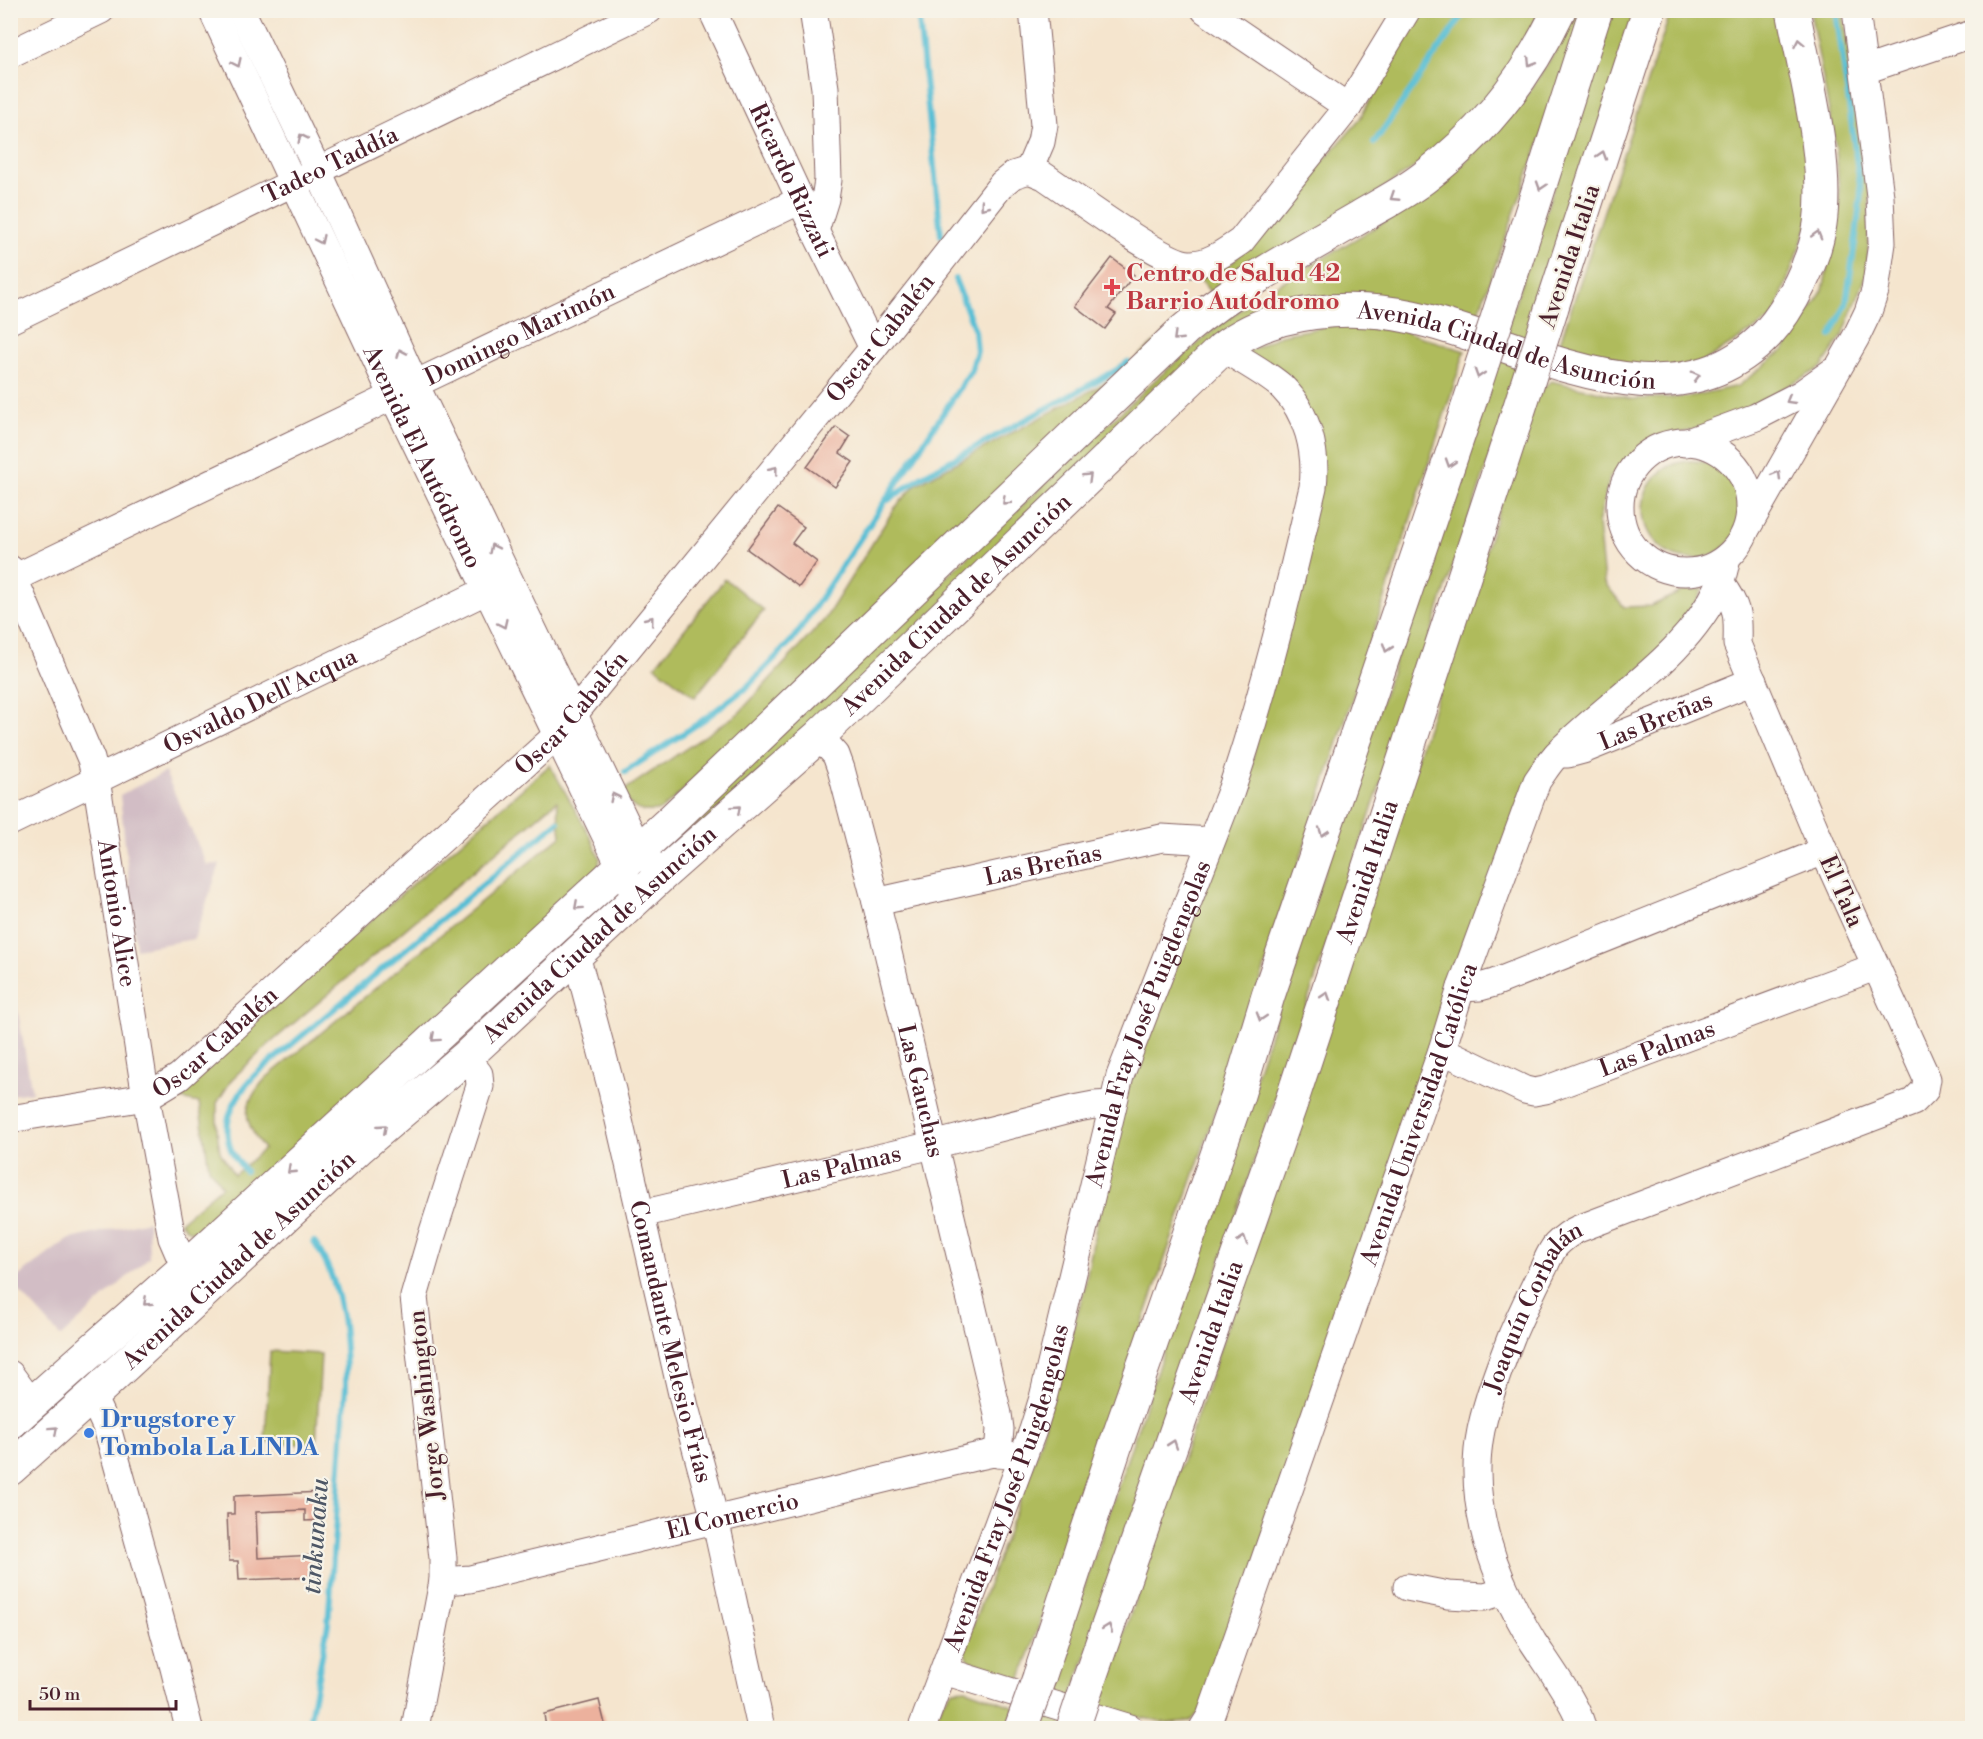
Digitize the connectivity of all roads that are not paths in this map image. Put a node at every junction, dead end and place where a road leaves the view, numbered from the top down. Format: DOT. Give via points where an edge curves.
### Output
graph roads {
  1 [pos="102,10"];
  2 [pos="212,10"];
  3 [pos="241,10"];
  4 [pos="649,10"];
  5 [pos="712,10"];
  6 [pos="813,10"];
  7 [pos="1033,10"];
  8 [pos="1205,10"];
  9 [pos="1407,10"];
  10 [pos="1559,10"];
  11 [pos="1596,10"];
  12 [pos="1649,10"];
  13 [pos="1793,10"];
  14 [pos="1856,10"];
  15 [pos="1972,34"];
  16 [pos="10,54"];
  17 [pos="1865,70"];
  18 [pos="1348,107"];
  19 [pos="1029,170"];
  20 [pos="318,171"];
  21 [pos="294,184"];
  22 [pos="801,201"];
  23 [pos="815,231"];
  24 [pos="10,320"];
  25 [pos="873,348"];
  26 [pos="1223,348"];
  27 [pos="1838,368"];
  28 [pos="404,390"];
  29 [pos="1685,442"];
  30 [pos="1748,526"];
  31 [pos="1727,557"];
  32 [pos="12,576"];
  33 [pos="1720,583"];
  34 [pos="498,585"];
  35 [pos="1753,681"];
  36 [pos="573,714"];
  37 [pos="556,736"];
  38 [pos="819,736"];
  39 [pos="1557,754"];
  40 [pos="96,779"];
  41 [pos="10,822"];
  42 [pos="1211,841"];
  43 [pos="1824,851"];
  44 [pos="630,858"];
  45 [pos="662,875"];
  46 [pos="636,900"];
  47 [pos="876,903"];
  48 [pos="576,955"];
  49 [pos="1875,967"];
  50 [pos="1461,988"];
  51 [pos="1442,1050"];
  52 [pos="466,1057"];
  53 [pos="146,1097"];
  54 [pos="1920,1097"];
  55 [pos="1112,1104"];
  56 [pos="10,1119"];
  57 [pos="933,1144"];
  58 [pos="641,1214"];
  59 [pos="185,1268"];
  60 [pos="10,1374"];
  61 [pos="92,1396"];
  62 [pos="21,1414"];
  63 [pos="1010,1455"];
  64 [pos="10,1469"];
  65 [pos="715,1519"];
  66 [pos="443,1581"];
  67 [pos="1407,1587"];
  68 [pos="1504,1591"];
  69 [pos="944,1671"];
  70 [pos="189,1728"];
  71 [pos="415,1728"];
  72 [pos="761,1728"];
  73 [pos="922,1728"];
  74 [pos="1021,1728"];
  75 [pos="1072,1728"];
  76 [pos="1130,1728"];
  77 [pos="1203,1728"];
  78 [pos="1582,1728"];
  1 -- 16 [label="street"];
  2 -- 21 [label="street, Avenida El Autódromo, one-way"];
  20 -- 3 [label="street, Avenida El Autódromo, one-way"];
  4 -- 20 [label="street, Tadeo Taddía"];
  5 -- 22 [label="street, Ricardo Rizzati"];
  6 -- 23 [label="street" via="825,88 828,180"];
  7 -- 19 [label="street" via="1044,125"];
  8 -- 18 [label="street"];
  9 -- 18 [label="street"];
  10 -- 44 [label="main road, Avenida Ciudad de Asunción, one-way" via="1530,65 1470,138 1425,177 1387,202 1206,311"];
  11 -- 74 [label="main road, Avenida Italia, one-way, bridge" via="1468,407 1271,985 1238,1095"];
  75 -- 12 [label="main road, Avenida Italia, one-way, bridge" via="1291,1103"];
  26 -- 13 [label="main road, Avenida Ciudad de Asunción, one-way" via="1260,327 1298,315 1383,311 1569,367 1632,380 1694,377 1736,360 1757,344 1788,305 1804,277 1820,224 1821,166"];
  14 -- 17 [label="street, Avenida Universidad Católica"];
  15 -- 17 [label="street"];
  17 -- 27 [label="street, Avenida Universidad Católica" via="1882,243 1868,312"];
  18 -- 19 [label="street" via="1241,241 1205,262 1189,265 1162,255 1044,176"];
  19 -- 25 [label="street, Oscar Cabalén, one-way" via="1002,184"];
  20 -- 21 [label="street, Tadeo Taddía"];
  28 -- 20 [label="street, Avenida El Autódromo, one-way"];
  21 -- 24 [label="street, Tadeo Taddía"];
  21 -- 28 [label="street, Avenida El Autódromo, one-way"];
  22 -- 23 [label="street, Ricardo Rizzati"];
  22 -- 28 [label="street, Domingo Marimón"];
  23 -- 25 [label="street, Ricardo Rizzati"];
  36 -- 25 [label="street, Oscar Cabalén, one-way"];
  38 -- 26 [label="main road, Avenida Ciudad de Asunción, one-way"];
  26 -- 42 [label="street, Avenida Fray José Puigdengolas" via="1281,386 1297,405 1307,425 1315,467 1280,628 1245,751"];
  27 -- 29 [label="street, Avenida Universidad Católica, one-way" via="1780,406"];
  30 -- 27 [label="street, Avenida Universidad Católica, one-way"];
  28 -- 32 [label="street, Domingo Marimón"];
  28 -- 34 [label="street, Avenida El Autódromo"];
  29 -- 30 [label="street, Avenida Universidad Católica" via="1718,451 1742,474 1751,507"];
  29 -- 31 [label="street, Avenida Universidad Católica" via="1649,454 1625,483 1622,521 1628,539 1655,565 1673,571 1692,572"];
  30 -- 31 [label="street, Avenida Universidad Católica"];
  31 -- 33 [label="street, Avenida Universidad Católica"];
  32 -- 40 [label="street, Antonio Alice" via="91,759"];
  33 -- 35 [label="street, El Tala" via="1733,600 1738,616 1737,644"];
  33 -- 39 [label="street, Avenida Universidad Católica" via="1684,640"];
  34 -- 36 [label="street, Avenida El Autódromo"];
  34 -- 37 [label="street, Avenida El Autódromo, one-way"];
  34 -- 40 [label="street, Osvaldo Dell'Acqua"];
  35 -- 39 [label="street, Las Breñas" via="1583,750"];
  35 -- 43 [label="street, El Tala"];
  36 -- 37 [label="street, Oscar Cabalén"];
  44 -- 36 [label="street, Avenida El Autódromo, one-way"];
  37 -- 44 [label="street, Avenida El Autódromo"];
  37 -- 53 [label="street, Oscar Cabalén" via="179,1077"];
  45 -- 38 [label="main road, Avenida Ciudad de Asunción, one-way"];
  38 -- 47 [label="street, Las Gauchas" via="836,755 841,769"];
  39 -- 50 [label="street, Avenida Universidad Católica" via="1536,781"];
  40 -- 41 [label="street, Osvaldo Dell'Acqua"];
  40 -- 53 [label="street, Antonio Alice"];
  42 -- 47 [label="street, Las Breñas" via="1162,838"];
  42 -- 55 [label="street, Avenida Fray José Puigdengolas"];
  43 -- 49 [label="street, El Tala"];
  43 -- 50 [label="street" via="1494,983"];
  44 -- 45 [label="street, Avenida El Autódromo"];
  44 -- 46 [label="street, Avenida El Autódromo"];
  44 -- 59 [label="main road, Avenida Ciudad de Asunción, one-way"];
  45 -- 46 [label="main road, Avenida Ciudad de Asunción"];
  46 -- 48 [label="main road, Avenida Ciudad de Asunción"];
  47 -- 57 [label="street, Las Gauchas"];
  48 -- 52 [label="main road, Avenida Ciudad de Asunción"];
  48 -- 58 [label="street, Comandante Melesio Frías"];
  49 -- 51 [label="street, Las Palmas" via="1545,1090 1525,1090"];
  49 -- 54 [label="street, El Tala" via="1927,1079"];
  50 -- 51 [label="street, Avenida Universidad Católica"];
  51 -- 77 [label="street, Avenida Universidad Católica"];
  61 -- 52 [label="main road, Avenida Ciudad de Asunción, one-way" via="359,1148"];
  52 -- 66 [label="street, Jorge Washington" via="479,1074 480,1086 414,1297"];
  53 -- 56 [label="street, Oscar Cabalén"];
  53 -- 59 [label="street, Antonio Alice" via="172,1238"];
  54 -- 68 [label="street, Joaquín Corbalán" via="1578,1229 1554,1247 1493,1382 1481,1431 1478,1496"];
  55 -- 57 [label="street, Las Palmas" via="1073,1109"];
  55 -- 63 [label="street, Avenida Fray José Puigdengolas" via="1042,1398"];
  57 -- 58 [label="street, Las Palmas"];
  57 -- 63 [label="street, Las Gauchas" via="1000,1429"];
  58 -- 65 [label="street, Comandante Melesio Frías"];
  59 -- 62 [label="main road, Avenida Ciudad de Asunción, one-way"];
  60 -- 62 [label="street"];
  64 -- 61 [label="main road, Avenida Ciudad de Asunción, one-way"];
  61 -- 70 [label="street" via="108,1431"];
  63 -- 65 [label="street, El Comercio" via="979,1456"];
  63 -- 69 [label="street, Avenida Fray José Puigdengolas"];
  65 -- 66 [label="street, El Comercio" via="470,1579"];
  65 -- 72 [label="street, Comandante Melesio Frías"];
  66 -- 71 [label="street, Jorge Washington"];
  67 -- 68 [label="street" via="1485,1598"];
  68 -- 78 [label="street, Joaquín Corbalán" via="1575,1708"];
  69 -- 73 [label="street, Avenida Fray José Puigdengolas"];
  69 -- 76 [label="street"];
}
